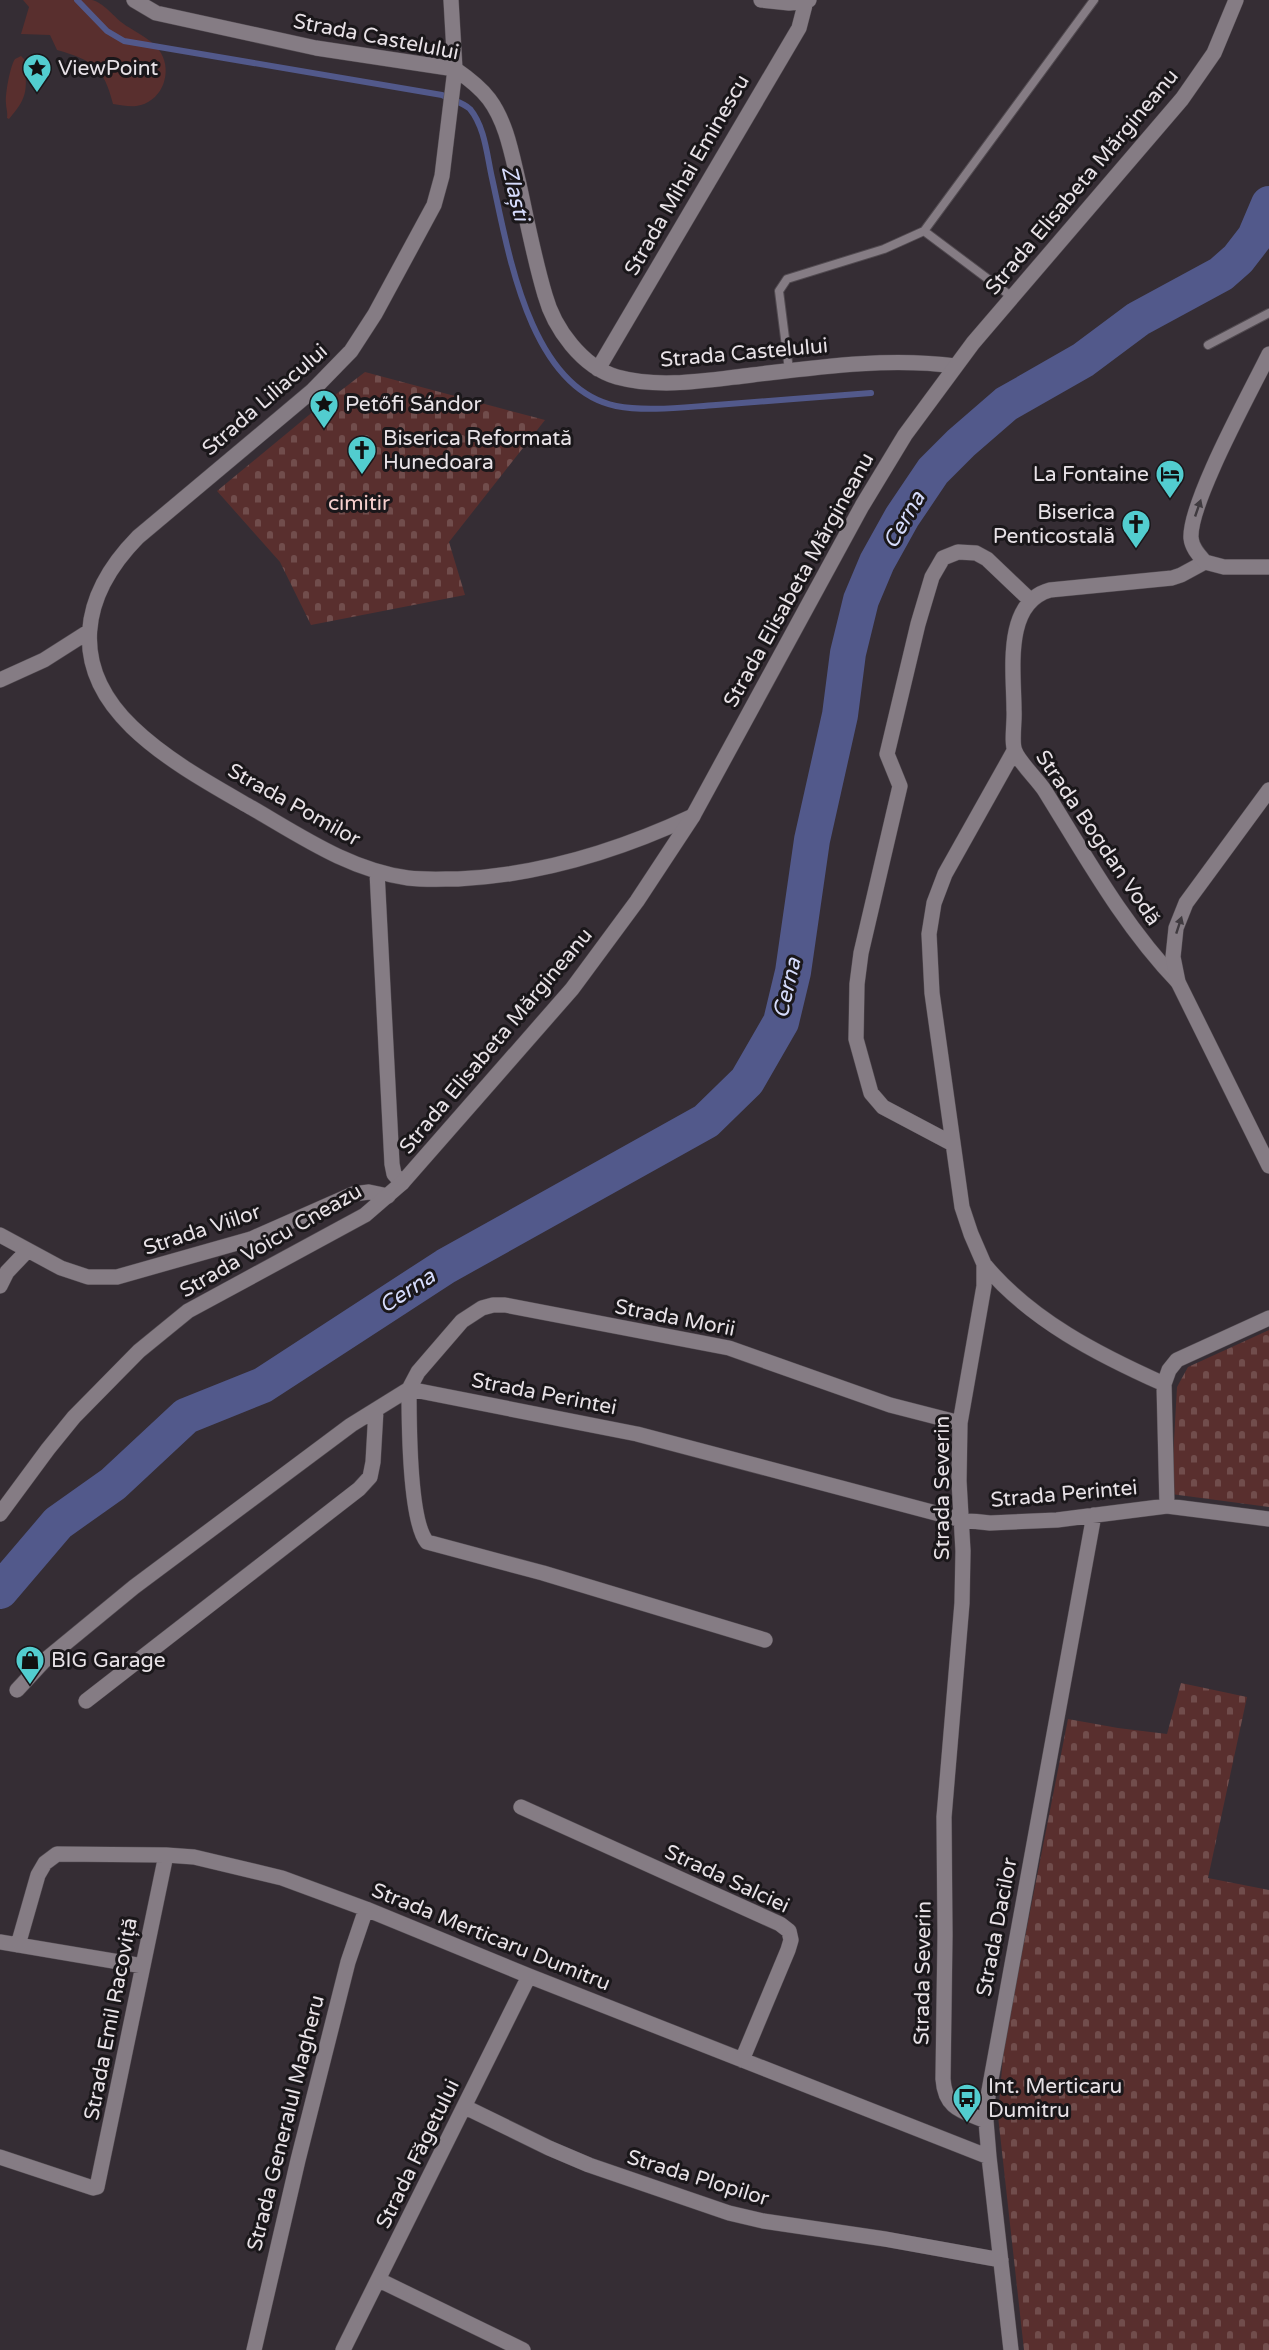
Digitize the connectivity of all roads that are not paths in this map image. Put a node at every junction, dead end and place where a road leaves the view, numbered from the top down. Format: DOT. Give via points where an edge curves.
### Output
graph roads {
  1 [pos="134,0"];
  2 [pos="451,0"];
  3 [pos="761,0"];
  4 [pos="807,0"];
  5 [pos="1094,0"];
  6 [pos="1236,0"];
  7 [pos="455,69"];
  8 [pos="924,231"];
  9 [pos="1012,297"];
  10 [pos="1269,313"];
  11 [pos="1208,345"];
  12 [pos="1269,354"];
  13 [pos="955,366"];
  14 [pos="598,369"];
  15 [pos="789,370"];
  16 [pos="1205,562"];
  17 [pos="1269,567"];
  18 [pos="1029,600"];
  19 [pos="88,632"];
  20 [pos="0,680"];
  21 [pos="1014,751"];
  22 [pos="1269,790"];
  23 [pos="693,816"];
  24 [pos="377,872"];
  25 [pos="1178,982"];
  26 [pos="951,1143"];
  27 [pos="1269,1166"];
  28 [pos="402,1183"];
  29 [pos="388,1196"];
  30 [pos="0,1235"];
  31 [pos="27,1251"];
  32 [pos="984,1264"];
  33 [pos="0,1286"];
  34 [pos="1269,1318"];
  35 [pos="1164,1384"];
  36 [pos="409,1389"];
  37 [pos="376,1410"];
  38 [pos="960,1422"];
  39 [pos="1167,1506"];
  40 [pos="0,1514"];
  41 [pos="1094,1515"];
  42 [pos="1269,1519"];
  43 [pos="962,1520"];
  44 [pos="765,1640"];
  45 [pos="16,1690"];
  46 [pos="86,1701"];
  47 [pos="521,1807"];
  48 [pos="166,1855"];
  49 [pos="366,1909"];
  50 [pos="0,1942"];
  51 [pos="18,1945"];
  52 [pos="143,1966"];
  53 [pos="529,1976"];
  54 [pos="742,2060"];
  55 [pos="465,2107"];
  56 [pos="986,2121"];
  57 [pos="0,2157"];
  58 [pos="989,2157"];
  59 [pos="1001,2260"];
  60 [pos="379,2280"];
  61 [pos="254,2350"];
  62 [pos="343,2350"];
  63 [pos="523,2350"];
  64 [pos="1011,2350"];
  1 -- 7 [label="street, Strada Castelului" via="156,13 293,44"];
  2 -- 7 [label="street, Strada Liliacului"];
  3 -- 4 [label="street"];
  4 -- 14 [label="street, Strada Mihai Eminescu" via="798,28"];
  5 -- 8 [label="lane"];
  6 -- 9 [label="street, Strada Elisabeta Mărgineanu" via="1214,53 1182,99"];
  7 -- 14 [label="street, Strada Castelului" via="482,91 498,114 512,152 547,302 561,329"];
  7 -- 19 [label="street, Strada Liliacului" via="442,176 434,205 351,351 312,391 120,555 98,595"];
  8 -- 9 [label="lane"];
  8 -- 15 [label="lane" via="884,249 788,279 779,291"];
  9 -- 13 [label="street, Strada Elisabeta Mărgineanu"];
  10 -- 11 [label="lane"];
  16 -- 12 [label="street, one-way" via="1192,545 1196,510"];
  13 -- 15 [label="street, Strada Castelului" via="912,363"];
  13 -- 23 [label="street, Strada Elisabeta Mărgineanu" via="905,435 862,506"];
  14 -- 15 [label="street, Strada Castelului" via="616,376 659,382 692,382"];
  16 -- 17 [label="street" via="1224,567"];
  16 -- 18 [label="street" via="1172,578 1050,590"];
  18 -- 21 [label="street, Strada Bogdan Vodă" via="1016,630 1013,651"];
  18 -- 26 [label="street" via="976,553 958,552 944,558 932,577 918,624 886,754 900,786 861,953 855,1039 871,1093 883,1107"];
  19 -- 20 [label="street" via="44,660"];
  19 -- 24 [label="street, Strada Pomilor" via="99,681 132,727 163,752 237,799 319,847"];
  21 -- 25 [label="street, Strada Bogdan Vodă" via="1040,784 1134,930"];
  21 -- 26 [label="street, Strada Severin" via="945,874 928,934"];
  25 -- 22 [label="street, one-way" via="1173,957 1176,928 1186,903"];
  23 -- 24 [label="street, Strada Pomilor" via="597,855 494,877 410,879"];
  23 -- 28 [label="street, Strada Elisabeta Mărgineanu" via="572,989"];
  24 -- 28 [label="street" via="392,1164"];
  25 -- 27 [label="street"];
  26 -- 32 [label="street, Strada Severin" via="962,1207"];
  28 -- 29 [label="street, Strada Voicu Cneazu"];
  29 -- 31 [label="street, Strada Viilor" via="353,1194 251,1239 117,1277 88,1277"];
  29 -- 40 [label="street, Strada Voicu Cneazu" via="365,1215 188,1311 140,1351 74,1417"];
  30 -- 31 [label="street, Strada Viilor"];
  31 -- 33 [label="street" via="7,1272"];
  32 -- 35 [label="street" via="1038,1315 1077,1340"];
  32 -- 38 [label="street, Strada Severin" via="984,1286"];
  34 -- 35 [label="street" via="1177,1360"];
  35 -- 39 [label="street"];
  36 -- 37 [label="street"];
  36 -- 38 [label="street, Strada Morii" via="418,1372 462,1321 482,1308 505,1305 729,1348 890,1405"];
  36 -- 43 [label="street, Strada Perintei" via="637,1434"];
  36 -- 44 [label="street" via="416,1510 427,1542"];
  37 -- 45 [label="street" via="134,1587 44,1660"];
  37 -- 46 [label="street" via="370,1476 359,1489"];
  38 -- 43 [label="street, Strada Severin"];
  39 -- 41 [label="street, Strada Perintei"];
  39 -- 42 [label="street, Strada Perintei"];
  41 -- 43 [label="street, Strada Perintei" via="1021,1522"];
  41 -- 56 [label="street, Strada Dacilor" via="993,2060"];
  43 -- 56 [label="street, Strada Severin" via="962,1603 944,1817 943,2079 944,2092 953,2106"];
  47 -- 54 [label="street, Strada Salciei" via="789,1931 788,1950"];
  48 -- 49 [label="street, Strada Merticaru Dumitru" via="224,1863 282,1878"];
  48 -- 51 [label="street, Strada Merticaru Dumitru" via="57,1854 45,1863 39,1875"];
  48 -- 52 [label="street, Strada Emil Racoviță"];
  49 -- 53 [label="street, Strada Merticaru Dumitru"];
  49 -- 61 [label="street, Strada Generalul Magheru" via="354,1938"];
  50 -- 51 [label="street"];
  51 -- 52 [label="street"];
  52 -- 57 [label="street, Strada Emil Racoviță" via="97,2187"];
  53 -- 54 [label="street, Strada Merticaru Dumitru"];
  53 -- 55 [label="street, Strada Făgetului"];
  54 -- 58 [label="street, Strada Merticaru Dumitru"];
  55 -- 59 [label="street, Strada Plopilor" via="590,2165 729,2213"];
  55 -- 60 [label="street, Strada Făgetului"];
  56 -- 58 [label="street, Strada Dacilor"];
  58 -- 59 [label="street, Strada Dacilor"];
  59 -- 64 [label="street, Strada Dacilor"];
  60 -- 62 [label="street, Strada Făgetului"];
  60 -- 63 [label="street"];
}
